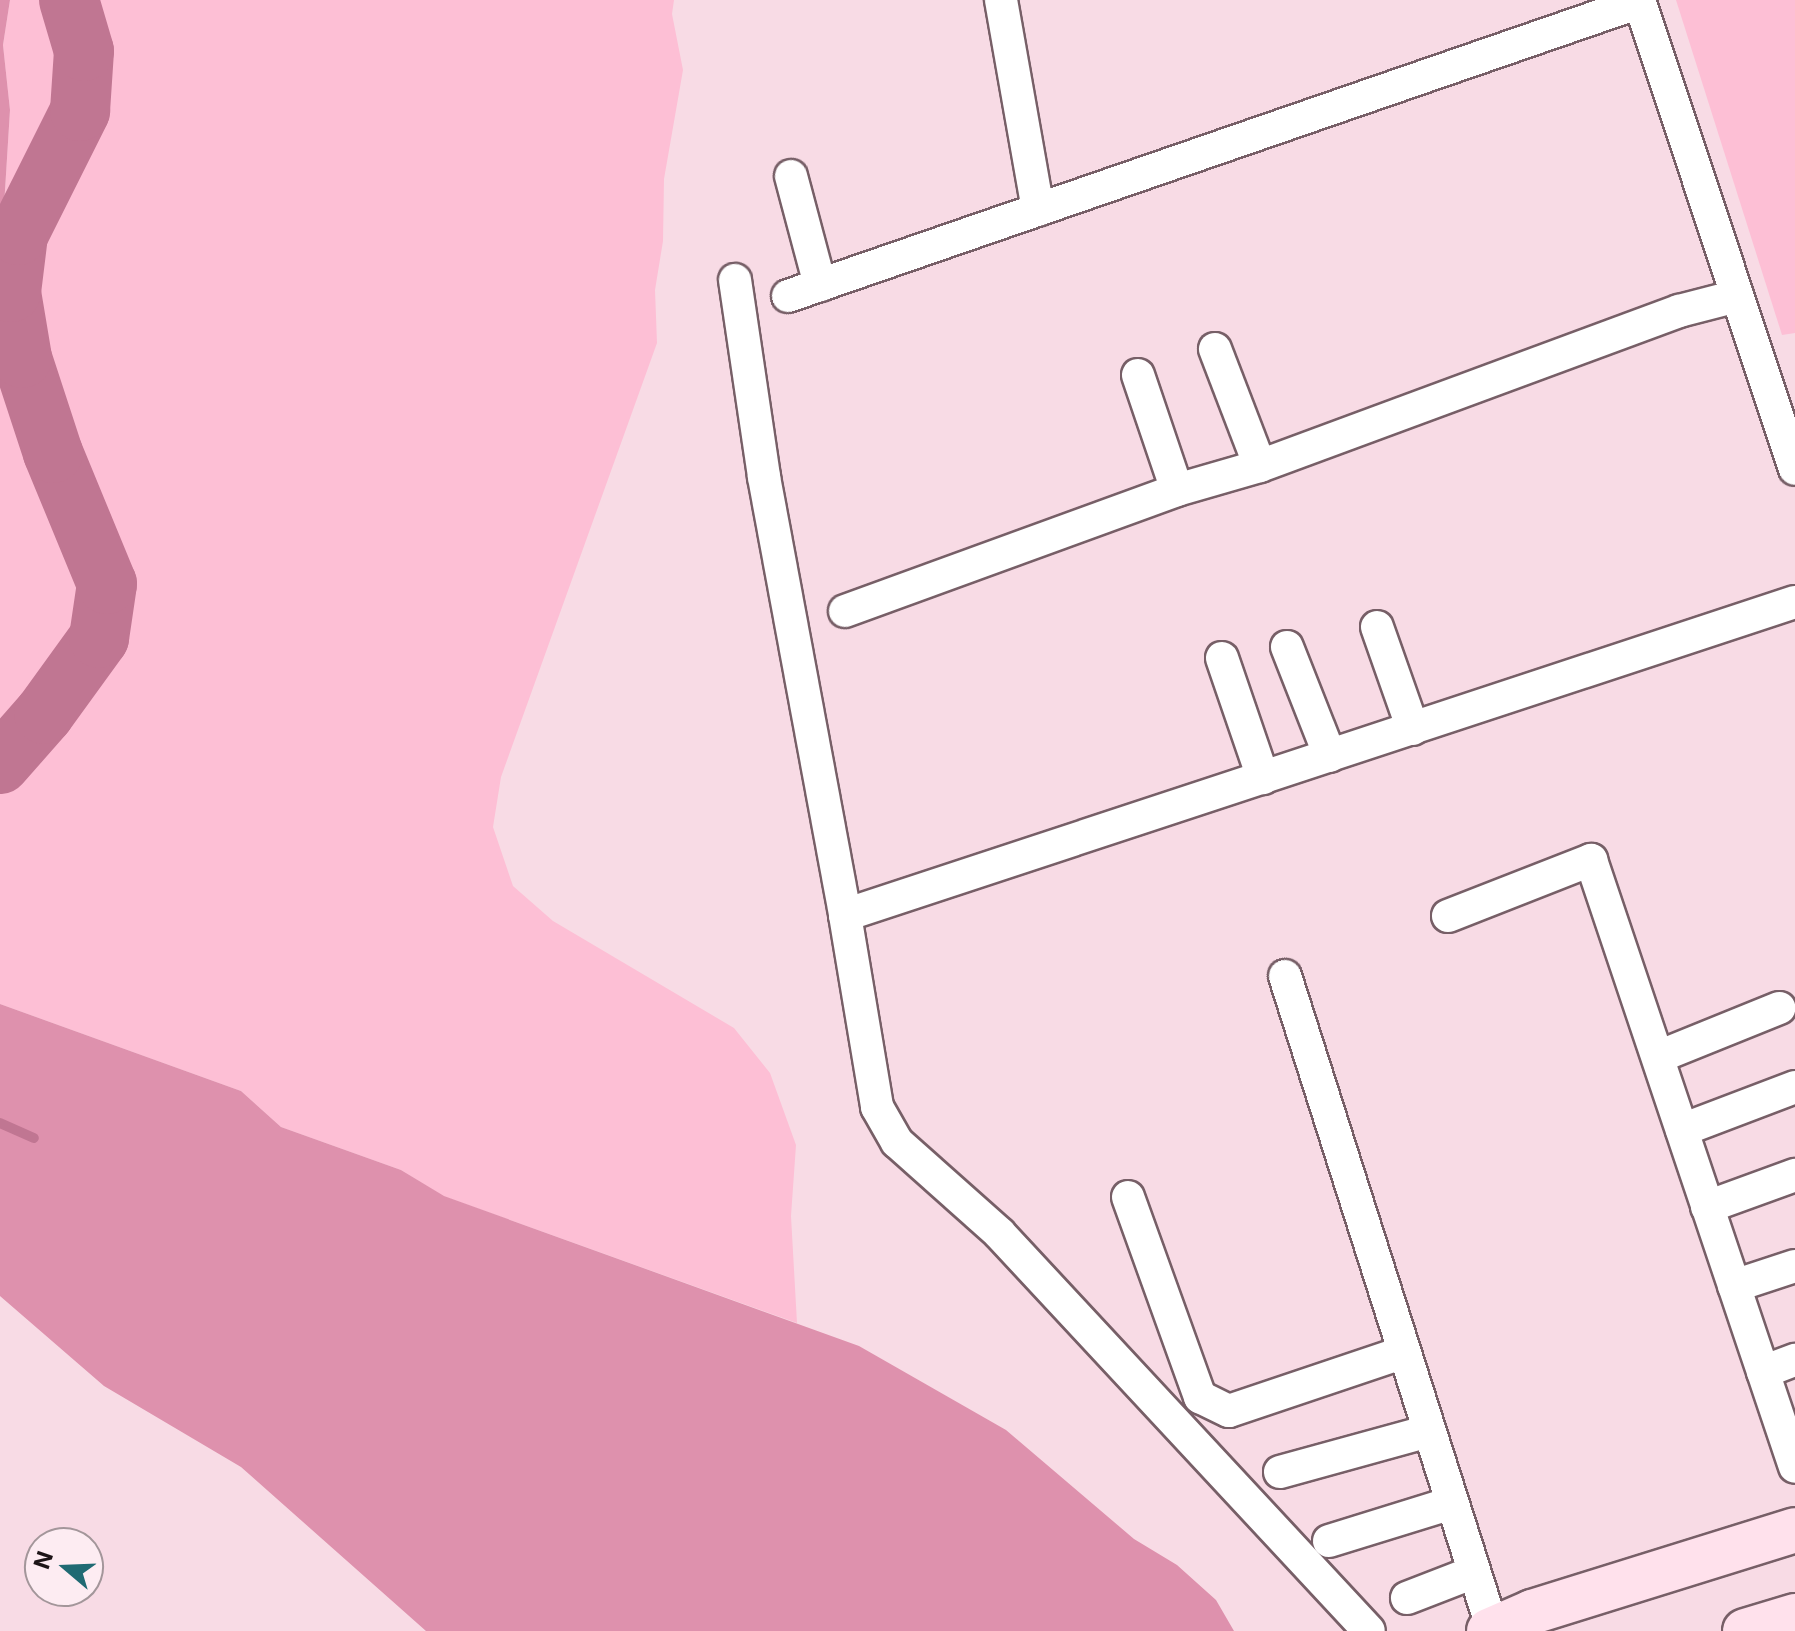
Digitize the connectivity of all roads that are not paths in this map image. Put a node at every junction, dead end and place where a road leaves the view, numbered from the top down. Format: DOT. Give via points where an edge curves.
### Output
graph roads {
  1 [pos="1001,0"];
  2 [pos="1640,1"];
  3 [pos="791,176"];
  4 [pos="1038,210"];
  5 [pos="735,280"];
  6 [pos="820,285"];
  7 [pos="788,296"];
  8 [pos="1737,296"];
  9 [pos="1215,349"];
  10 [pos="1138,375"];
  11 [pos="1782,387"];
  12 [pos="1260,466"];
  13 [pos="1795,469"];
  14 [pos="1177,490"];
  15 [pos="1795,602"];
  16 [pos="845,611"];
  17 [pos="1377,627"];
  18 [pos="1287,647"];
  19 [pos="1222,658"];
  20 [pos="1413,729"];
  21 [pos="1330,756"];
  22 [pos="1263,778"];
  23 [pos="845,915"];
  24 [pos="1448,916"];
  25 [pos="1285,976"];
  26 [pos="1779,1008"];
  27 [pos="1658,1057"];
  28 [pos="1795,1087"];
  29 [pos="1682,1130"];
  30 [pos="1795,1175"];
  31 [pos="1128,1197"];
  32 [pos="1707,1207"];
  33 [pos="1795,1266"];
  34 [pos="1734,1286"];
  35 [pos="1404,1352"];
  36 [pos="1795,1360"];
  37 [pos="1763,1372"];
  38 [pos="1429,1431"];
  39 [pos="1792,1451"];
  40 [pos="1280,1472"];
  41 [pos="1452,1503"];
  42 [pos="1795,1530"];
  43 [pos="1329,1541"];
  44 [pos="1474,1572"];
  45 [pos="1407,1598"];
  46 [pos="1795,1616"];
  47 [pos="1510,1626"];
  48 [pos="1369,1631"];
  49 [pos="1745,1631"];
  1 -- 4 [label="street"];
  2 -- 4 [label="street"];
  2 -- 8 [label="street"];
  3 -- 6 [label="street"];
  4 -- 6 [label="street"];
  5 -- 23 [label="street" via="764,477"];
  6 -- 7 [label="street"];
  8 -- 11 [label="street"];
  8 -- 12 [label="street" via="1679,311"];
  9 -- 12 [label="street"];
  10 -- 14 [label="street"];
  11 -- 13 [label="street"];
  12 -- 14 [label="street"];
  14 -- 16 [label="street"];
  15 -- 20 [label="street"];
  17 -- 20 [label="street"];
  18 -- 21 [label="street"];
  19 -- 22 [label="street"];
  20 -- 21 [label="street"];
  21 -- 22 [label="street"];
  22 -- 23 [label="street"];
  23 -- 48 [label="street" via="877,1107 897,1142 999,1233"];
  24 -- 27 [label="street" via="1591,860"];
  25 -- 35 [label="street"];
  26 -- 27 [label="street"];
  27 -- 29 [label="street"];
  28 -- 29 [label="street"];
  29 -- 32 [label="street"];
  30 -- 32 [label="street"];
  31 -- 35 [label="street" via="1200,1397 1229,1411"];
  32 -- 34 [label="street"];
  33 -- 34 [label="street"];
  34 -- 37 [label="street"];
  35 -- 38 [label="street"];
  36 -- 37 [label="street"];
  37 -- 39 [label="street"];
  38 -- 40 [label="street"];
  38 -- 41 [label="street"];
  41 -- 43 [label="street"];
  41 -- 44 [label="street"];
  42 -- 47 [label="main road"];
  44 -- 45 [label="street"];
  44 -- 47 [label="street"];
  46 -- 49 [label="main road"];
}
